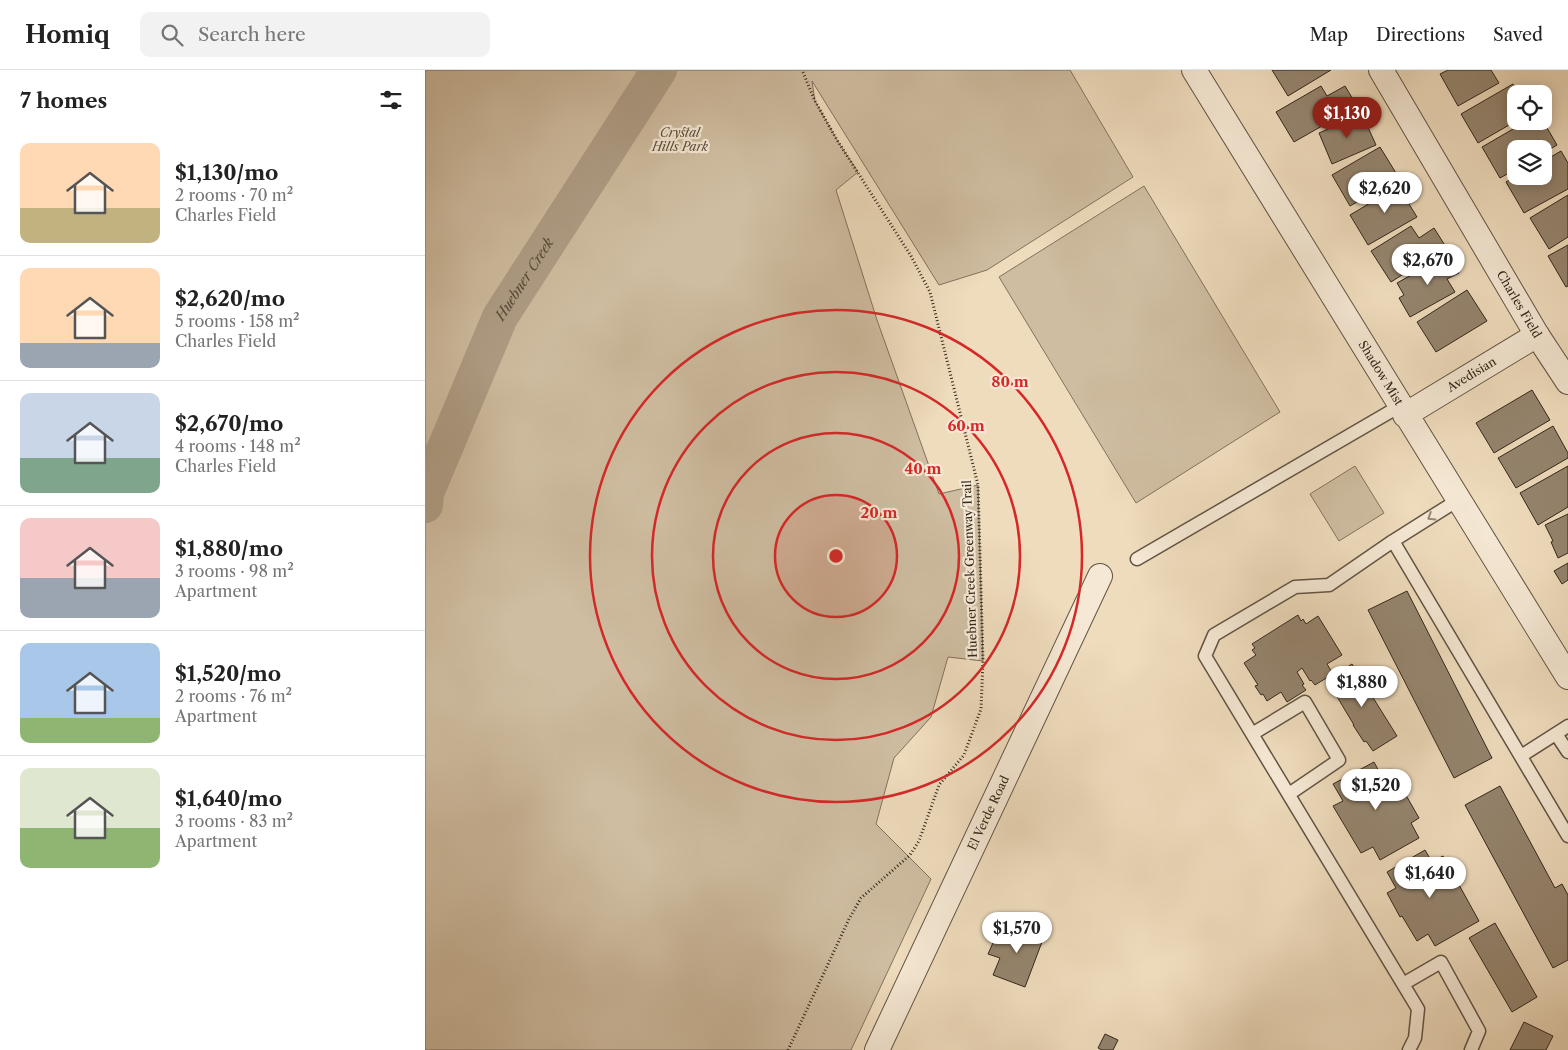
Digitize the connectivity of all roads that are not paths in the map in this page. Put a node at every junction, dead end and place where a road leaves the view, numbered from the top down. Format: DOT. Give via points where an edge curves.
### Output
graph roads {
  1 [pos="1194,70"];
  2 [pos="1381,70"];
  3 [pos="1537,335"];
  4 [pos="1568,382"];
  5 [pos="1403,410"];
  6 [pos="1458,500"];
  7 [pos="1398,538"];
  8 [pos="1137,559"];
  9 [pos="1100,576"];
  10 [pos="1568,677"];
  11 [pos="1568,726"];
  12 [pos="1252,734"];
  13 [pos="1556,734"];
  14 [pos="1568,752"];
  15 [pos="1521,756"];
  16 [pos="1289,794"];
  17 [pos="1568,836"];
  18 [pos="1403,984"];
  19 [pos="877,1050"];
  20 [pos="1409,1050"];
  21 [pos="1471,1050"];
  1 -- 5 [label="street, Shadow Mist"];
  2 -- 3 [label="street, Charles Field"];
  3 -- 4 [label="street, Charles Field"];
  3 -- 5 [label="street, Avedisian"];
  5 -- 6 [label="street, Shadow Mist"];
  5 -- 8 [label="lane"];
  6 -- 7 [label="lane, one-way"];
  6 -- 10 [label="street, Shadow Mist"];
  7 -- 12 [label="lane" via="1329,584 1295,587 1214,635 1205,656"];
  7 -- 15 [label="lane"];
  9 -- 19 [label="street, El Verde Road"];
  11 -- 13 [label="lane"];
  12 -- 16 [label="lane"];
  12 -- 16 [label="lane" via="1305,702 1339,760"];
  13 -- 14 [label="lane"];
  13 -- 15 [label="lane"];
  15 -- 17 [label="lane"];
  16 -- 18 [label="lane"];
  18 -- 20 [label="lane" via="1419,1009 1415,1038"];
  18 -- 21 [label="lane" via="1441,962 1479,1031"];
}
